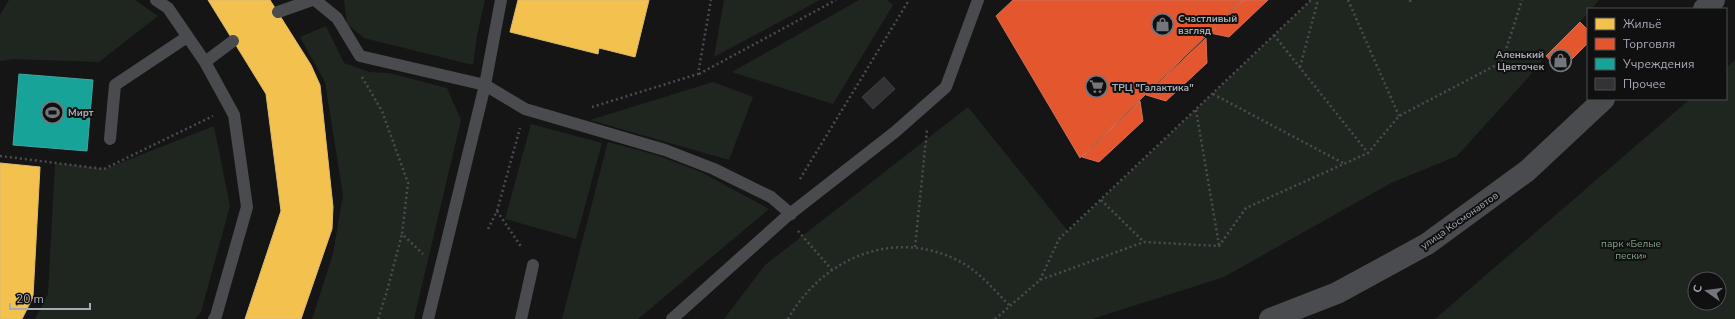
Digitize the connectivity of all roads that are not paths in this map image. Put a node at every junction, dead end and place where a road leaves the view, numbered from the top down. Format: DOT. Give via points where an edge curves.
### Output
graph roads {
  1 [pos="156,0"];
  2 [pos="312,0"];
  3 [pos="315,0"];
  4 [pos="501,0"];
  5 [pos="978,0"];
  6 [pos="1714,0"];
  7 [pos="1705,8"];
  8 [pos="278,12"];
  9 [pos="187,37"];
  10 [pos="233,40"];
  11 [pos="205,62"];
  12 [pos="485,85"];
  13 [pos="1603,100"];
  14 [pos="110,139"];
  15 [pos="787,210"];
  16 [pos="533,265"];
  17 [pos="214,319"];
  18 [pos="428,319"];
  19 [pos="520,319"];
  20 [pos="672,319"];
  21 [pos="1270,319"];
  1 -- 9 [label="lane" via="168,8"];
  2 -- 8 [label="lane"];
  3 -- 12 [label="lane" via="337,18 360,56"];
  4 -- 12 [label="lane"];
  5 -- 15 [label="lane" via="946,87 895,132"];
  6 -- 7 [label="street"];
  9 -- 11 [label="lane"];
  9 -- 14 [label="lane" via="115,85"];
  10 -- 11 [label="lane"];
  11 -- 17 [label="lane" via="234,115 247,207"];
  12 -- 15 [label="lane" via="525,109 665,150 714,169 771,197"];
  12 -- 18 [label="lane"];
  13 -- 21 [label="street, улица Космонавтов" via="1527,171 1427,244 1337,293"];
  15 -- 20 [label="lane"];
  16 -- 19 [label="lane"];
}
